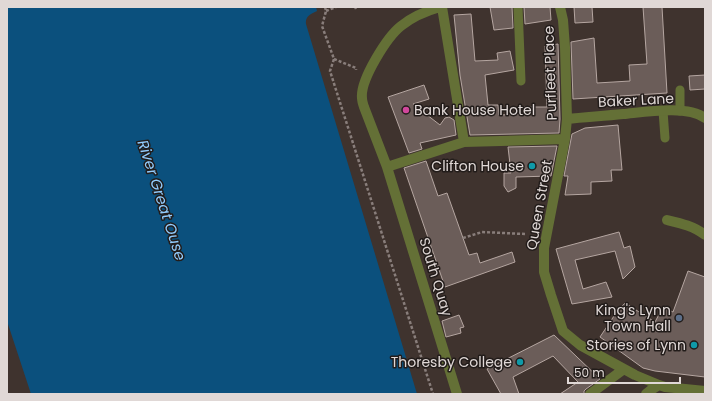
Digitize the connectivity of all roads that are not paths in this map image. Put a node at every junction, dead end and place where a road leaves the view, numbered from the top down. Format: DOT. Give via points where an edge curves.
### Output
graph roads {
  1 [pos="441,7"];
  2 [pos="518,7"];
  3 [pos="560,7"];
  4 [pos="521,81"];
  5 [pos="680,90"];
  6 [pos="663,111"];
  7 [pos="680,111"];
  8 [pos="705,118"];
  9 [pos="568,119"];
  10 [pos="665,138"];
  11 [pos="565,139"];
  12 [pos="464,142"];
  13 [pos="387,167"];
  14 [pos="667,220"];
  15 [pos="704,230"];
  16 [pos="624,369"];
  17 [pos="659,385"];
  18 [pos="705,391"];
  19 [pos="457,394"];
  20 [pos="590,394"];
  21 [pos="646,394"];
  1 -- 12 [label="street"];
  1 -- 13 [label="street" via="408,20 394,32 367,76 362,98"];
  2 -- 4 [label="lane"];
  3 -- 9 [label="street, Purfleet Place" via="565,47"];
  5 -- 7 [label="lane"];
  6 -- 7 [label="street, Baker Lane"];
  6 -- 9 [label="street, Baker Lane"];
  6 -- 10 [label="lane"];
  7 -- 8 [label="street, Baker Lane"];
  9 -- 11 [label="street, Purfleet Place"];
  11 -- 12 [label="street"];
  11 -- 16 [label="street, Queen Street" via="544,248 544,272 563,331 580,345"];
  12 -- 13 [label="street"];
  13 -- 19 [label="street, South Quay"];
  14 -- 15 [label="street"];
  16 -- 17 [label="street, Queen Street"];
  16 -- 20 [label="street"];
  17 -- 18 [label="street, Queen Street"];
  17 -- 21 [label="street"];
}
